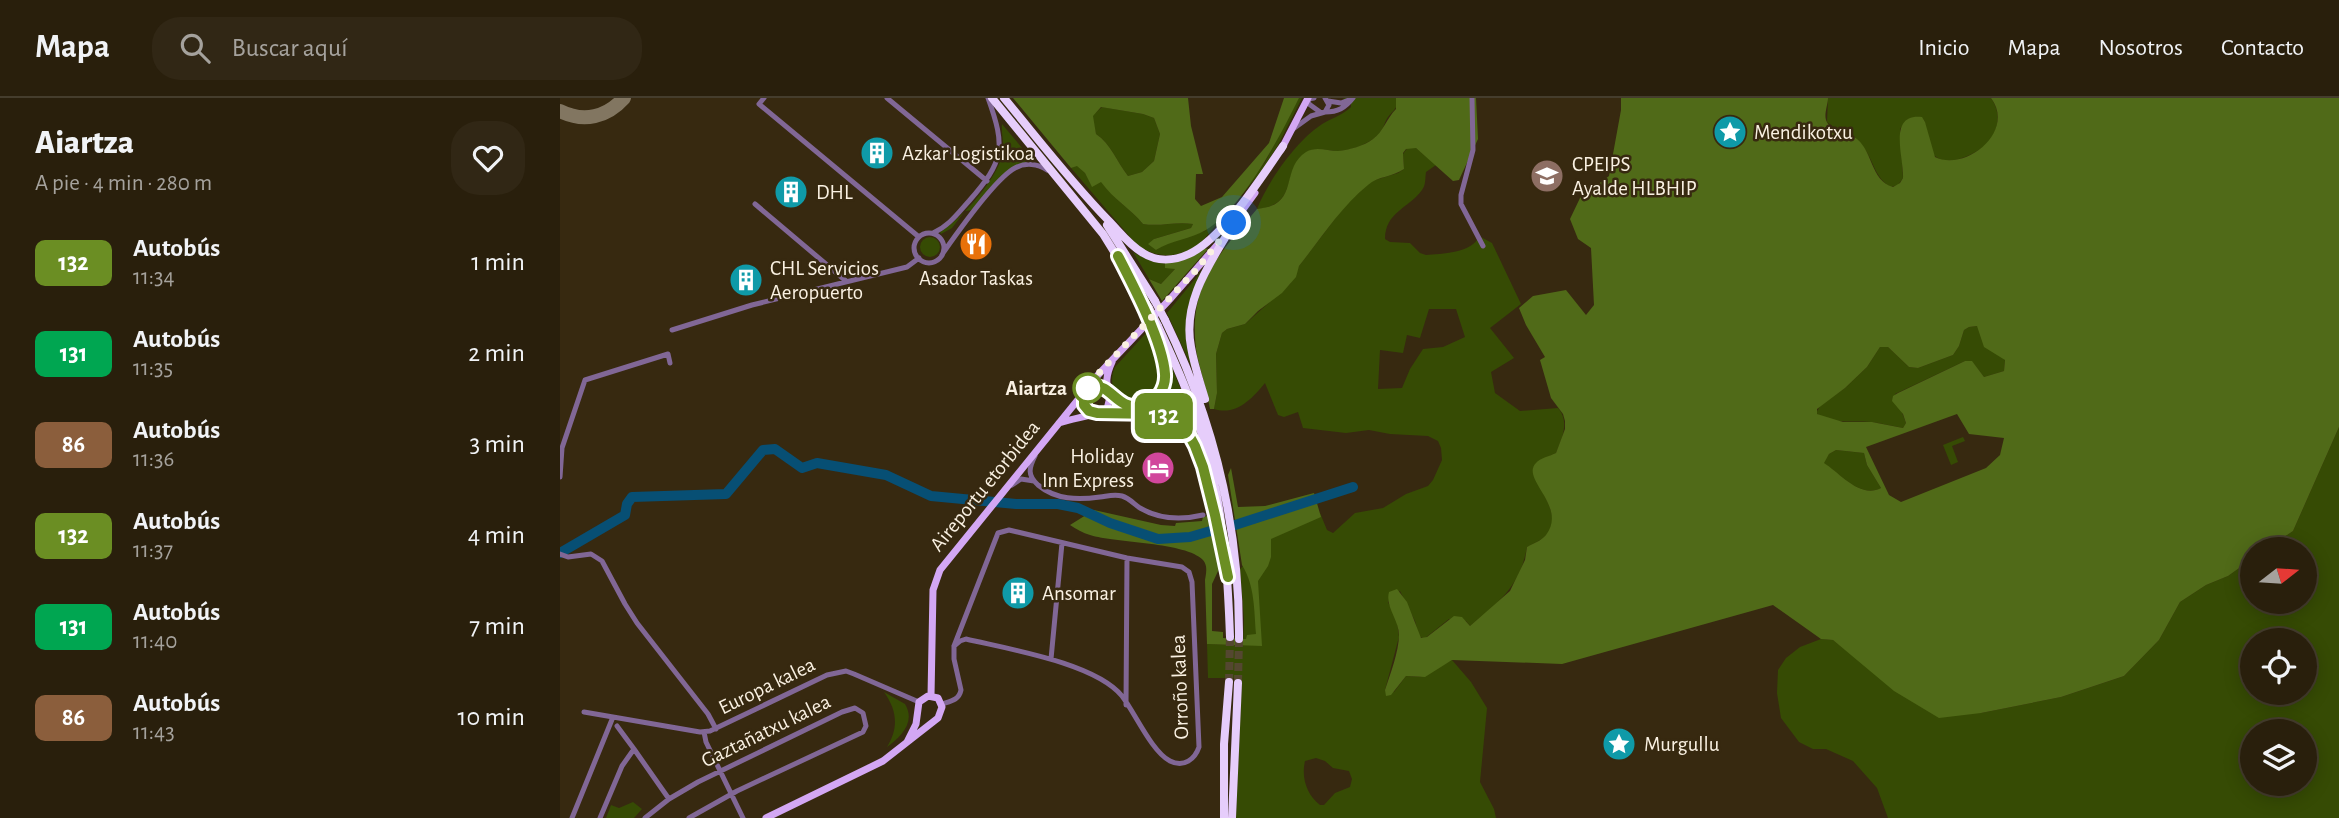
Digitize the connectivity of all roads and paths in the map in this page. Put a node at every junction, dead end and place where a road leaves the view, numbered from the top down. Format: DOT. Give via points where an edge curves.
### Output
graph roads {
  1 [pos="764,98"];
  2 [pos="887,98"];
  3 [pos="990,98"];
  4 [pos="1004,98"];
  5 [pos="1310,98"];
  6 [pos="1472,98"];
  7 [pos="1325,99"];
  8 [pos="1353,99"];
  9 [pos="1323,112"];
  10 [pos="1291,131"];
  11 [pos="1283,146"];
  12 [pos="1058,178"];
  13 [pos="987,181"];
  14 [pos="755,204"];
  15 [pos="1098,211"];
  16 [pos="1234,223"];
  17 [pos="933,233"];
  18 [pos="919,237"];
  19 [pos="1483,246"];
  20 [pos="943,253"];
  21 [pos="919,258"];
  22 [pos="846,281"];
  23 [pos="1150,307"];
  24 [pos="1159,326"];
  25 [pos="672,330"];
  26 [pos="1113,360"];
  27 [pos="670,363"];
  28 [pos="1085,392"];
  29 [pos="1108,392"];
  30 [pos="1090,410"];
  31 [pos="1058,424"];
  32 [pos="1038,449"];
  33 [pos="560,477"];
  34 [pos="1034,481"];
  35 [pos="1224,484"];
  36 [pos="997,498"];
  37 [pos="1203,515"];
  38 [pos="1062,543"];
  39 [pos="560,554"];
  40 [pos="1127,558"];
  41 [pos="1228,577"];
  42 [pos="1230,637"];
  43 [pos="1239,639"];
  44 [pos="954,646"];
  45 [pos="1051,659"];
  46 [pos="932,696"];
  47 [pos="919,702"];
  48 [pos="942,704"];
  49 [pos="1126,705"];
  50 [pos="584,712"];
  51 [pos="918,712"];
  52 [pos="613,717"];
  53 [pos="936,719"];
  54 [pos="617,726"];
  55 [pos="716,729"];
  56 [pos="704,732"];
  57 [pos="907,742"];
  58 [pos="634,749"];
  59 [pos="719,772"];
  60 [pos="730,795"];
  61 [pos="669,799"];
  62 [pos="573,818"];
  63 [pos="600,818"];
  64 [pos="645,818"];
  65 [pos="689,818"];
  66 [pos="743,818"];
  67 [pos="766,818"];
  68 [pos="1224,818"];
  69 [pos="1232,818"];
  1 -- 18 [label="street" via="759,104"];
  2 -- 13 [label="street"];
  3 -- 12 [label="highway"];
  3 -- 13 [label="street" via="1000,144"];
  4 -- 15 [label="highway"];
  5 -- 9 [label="street" via="1312,108"];
  5 -- 10 [label="main road, Aireportu etorbidea"];
  6 -- 19 [label="street" via="1473,150 1461,204"];
  7 -- 8 [label="street" via="1341,103"];
  7 -- 9 [label="street" via="1329,105"];
  8 -- 9 [label="street" via="1344,108"];
  9 -- 10 [label="street"];
  10 -- 11 [label="main road, Aireportu etorbidea"];
  11 -- 15 [label="highway" via="1212,238 1189,254 1164,260 1144,254"];
  11 -- 16 [label="main road, Aireportu etorbidea"];
  12 -- 20 [label="street" via="1034,164 1017,167"];
  12 -- 23 [label="highway" via="1118,256"];
  13 -- 17 [label="street" via="948,225"];
  14 -- 22 [label="street"];
  15 -- 23 [label="highway" via="1126,253"];
  16 -- 26 [label="main road, Aireportu etorbidea"];
  16 -- 35 [label="highway" via="1200,280 1190,320 1191,347"];
  17 -- 18 [label="street"];
  17 -- 20 [label="street" via="943,242"];
  18 -- 21 [label="street" via="915,246"];
  20 -- 21 [label="street" via="932,262"];
  21 -- 22 [label="street" via="907,267"];
  22 -- 25 [label="street"];
  23 -- 24 [label="highway, bridge"];
  23 -- 24 [label="highway, bridge"];
  24 -- 29 [label="highway" via="1165,374 1161,391 1150,402 1132,406"];
  24 -- 35 [label="highway" via="1192,376"];
  24 -- 41 [label="highway" via="1184,382 1213,475"];
  26 -- 28 [label="main road, Aireportu etorbidea"];
  26 -- 29 [label="main road"];
  27 -- 33 [label="street" via="668,354 584,380 562,448"];
  28 -- 29 [label="main road" via="1097,386"];
  28 -- 30 [label="main road"];
  28 -- 31 [label="main road, Aireportu etorbidea"];
  29 -- 30 [label="main road" via="1109,405 1104,411"];
  30 -- 31 [label="main road"];
  30 -- 41 [label="highway" via="1157,414 1188,433 1203,467"];
  31 -- 32 [label="main road, Aireportu etorbidea"];
  32 -- 34 [label="street" via="1030,468"];
  32 -- 36 [label="main road, Aireportu etorbidea"];
  34 -- 36 [label="street" via="1021,479"];
  34 -- 37 [label="street" via="1060,496 1122,496 1152,514 1180,519"];
  35 -- 43 [label="highway" via="1236,566"];
  36 -- 46 [label="main road, Aireportu etorbidea" via="934,584"];
  38 -- 40 [label="street"];
  38 -- 44 [label="street" via="1009,530 998,533"];
  38 -- 45 [label="street"];
  39 -- 55 [label="street" via="591,554 602,561 625,604"];
  40 -- 49 [label="street"];
  40 -- 49 [label="street, Orroño kalea" via="1182,567 1190,576 1196,754 1186,762 1167,760"];
  41 -- 42 [label="highway"];
  44 -- 45 [label="street, Orroño kalea" via="966,639"];
  44 -- 48 [label="street" via="961,690 957,699"];
  45 -- 49 [label="street, Orroño kalea" via="1095,676 1121,695"];
  46 -- 47 [label="main road"];
  46 -- 48 [label="main road"];
  47 -- 51 [label="main road"];
  47 -- 55 [label="street, Europa kalea" via="839,671"];
  48 -- 53 [label="main road"];
  50 -- 52 [label="street, Europa kalea"];
  51 -- 53 [label="main road" via="923,719"];
  51 -- 57 [label="main road"];
  52 -- 56 [label="street, Europa kalea"];
  52 -- 62 [label="street"];
  53 -- 57 [label="main road"];
  54 -- 58 [label="street"];
  55 -- 56 [label="street, Europa kalea"];
  56 -- 59 [label="street"];
  57 -- 67 [label="main road" via="883,761"];
  58 -- 61 [label="street"];
  58 -- 63 [label="street"];
  59 -- 60 [label="street"];
  59 -- 60 [label="street, Gaztañatxu kalea" via="852,708 865,716 863,732"];
  59 -- 61 [label="street, Gaztañatxu kalea"];
  60 -- 65 [label="street, Gaztañatxu kalea"];
  60 -- 66 [label="street"];
  61 -- 64 [label="street, Gaztañatxu kalea"];
  68 -- 69 [label="highway" via="1224,744 1233,682"];
}
